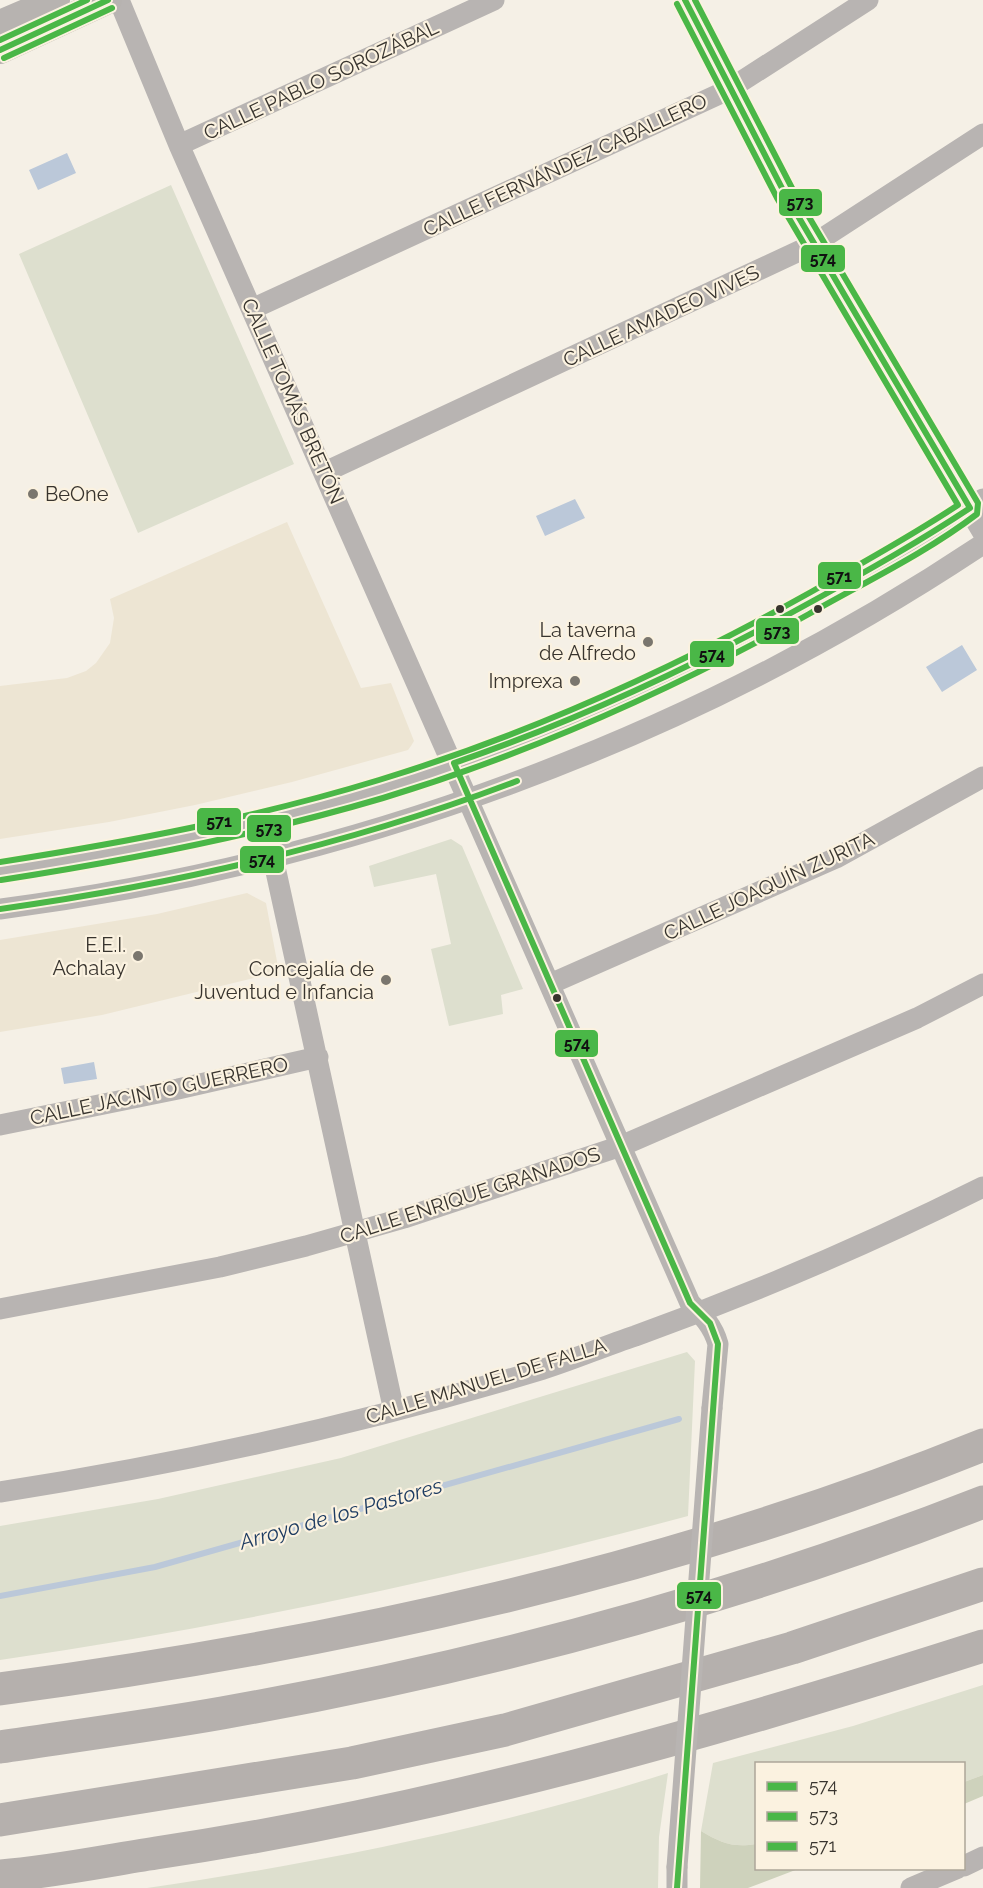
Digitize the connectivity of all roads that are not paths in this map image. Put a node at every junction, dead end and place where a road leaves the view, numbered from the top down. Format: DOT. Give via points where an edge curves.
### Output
graph roads {
  1 [pos="56,0"];
  2 [pos="108,0"];
  3 [pos="119,0"];
  4 [pos="494,0"];
  5 [pos="686,0"];
  6 [pos="868,0"];
  7 [pos="15,26"];
  8 [pos="0,50"];
  9 [pos="728,90"];
  10 [pos="983,134"];
  11 [pos="179,145"];
  12 [pos="812,245"];
  13 [pos="252,309"];
  14 [pos="325,472"];
  15 [pos="976,504"];
  16 [pos="983,533"];
  17 [pos="983,544"];
  18 [pos="454,763"];
  19 [pos="983,777"];
  20 [pos="470,801"];
  21 [pos="273,858"];
  22 [pos="0,871"];
  23 [pos="0,909"];
  24 [pos="550,984"];
  25 [pos="983,984"];
  26 [pos="318,1056"];
  27 [pos="0,1125"];
  28 [pos="621,1146"];
  29 [pos="983,1187"];
  30 [pos="356,1232"];
  31 [pos="0,1309"];
  32 [pos="700,1312"];
  33 [pos="394,1412"];
  34 [pos="983,1445"];
  35 [pos="0,1491"];
  36 [pos="983,1502"];
  37 [pos="983,1584"];
  38 [pos="983,1647"];
  39 [pos="0,1689"];
  40 [pos="0,1747"];
  41 [pos="0,1820"];
  42 [pos="983,1857"];
  43 [pos="965,1865"];
  44 [pos="956,1870"];
  45 [pos="0,1876"];
  46 [pos="677,1878"];
  47 [pos="911,1888"];
  1 -- 7 [label="street"];
  2 -- 7 [label="street"];
  3 -- 11 [label="street, CALLE TOMÁS BRETÓN"];
  4 -- 11 [label="street, CALLE PABLO SOROZÁBAL"];
  5 -- 9 [label="street"];
  6 -- 9 [label="street, CALLE FERNÁNDEZ CABALLERO"];
  7 -- 8 [label="street"];
  9 -- 12 [label="street"];
  9 -- 13 [label="street, CALLE FERNÁNDEZ CABALLERO"];
  10 -- 12 [label="street, CALLE AMADEO VIVES"];
  11 -- 13 [label="street, CALLE TOMÁS BRETÓN"];
  12 -- 14 [label="street, CALLE AMADEO VIVES"];
  12 -- 15 [label="street"];
  13 -- 14 [label="street, CALLE TOMÁS BRETÓN"];
  14 -- 18 [label="street, CALLE TOMÁS BRETÓN"];
  15 -- 16 [label="street"];
  15 -- 18 [label="street" via="928,536 718,654 502,748"];
  17 -- 20 [label="street" via="835,636 735,688"];
  18 -- 20 [label="street, CALLE TOMÁS BRETÓN"];
  18 -- 22 [label="street" via="405,781 185,838"];
  19 -- 24 [label="street, CALLE JOAQUÍN ZURITA" via="836,858"];
  20 -- 21 [label="street"];
  20 -- 24 [label="street, CALLE TOMÁS BRETÓN"];
  21 -- 23 [label="street" via="141,887"];
  21 -- 26 [label="street"];
  24 -- 28 [label="street, CALLE TOMÁS BRETÓN"];
  25 -- 28 [label="street, CALLE ENRIQUE GRANADOS" via="917,1018"];
  26 -- 27 [label="street, CALLE JACINTO GUERRERO"];
  26 -- 30 [label="street"];
  28 -- 30 [label="street, CALLE ENRIQUE GRANADOS"];
  28 -- 32 [label="street, CALLE TOMÁS BRETÓN" via="690,1303"];
  29 -- 32 [label="street, CALLE MANUEL DE FALLA" via="806,1271"];
  30 -- 31 [label="street, CALLE ENRIQUE GRANADOS" via="220,1267"];
  30 -- 33 [label="street"];
  32 -- 33 [label="street, CALLE MANUEL DE FALLA" via="538,1370"];
  32 -- 46 [label="street, CALLE TOMÁS BRETÓN, bridge" via="710,1323 718,1344"];
  33 -- 35 [label="street, CALLE MANUEL DE FALLA" via="86,1479"];
  34 -- 39 [label="highway" via="782,1518 416,1619 280,1647"];
  36 -- 40 [label="highway" via="738,1588 454,1665 222,1713"];
  37 -- 41 [label="highway" via="792,1648 505,1730 341,1765"];
  38 -- 45 [label="highway" via="764,1715 530,1780 225,1843"];
  42 -- 43 [label="street"];
  44 -- 47 [label="street"];
}
